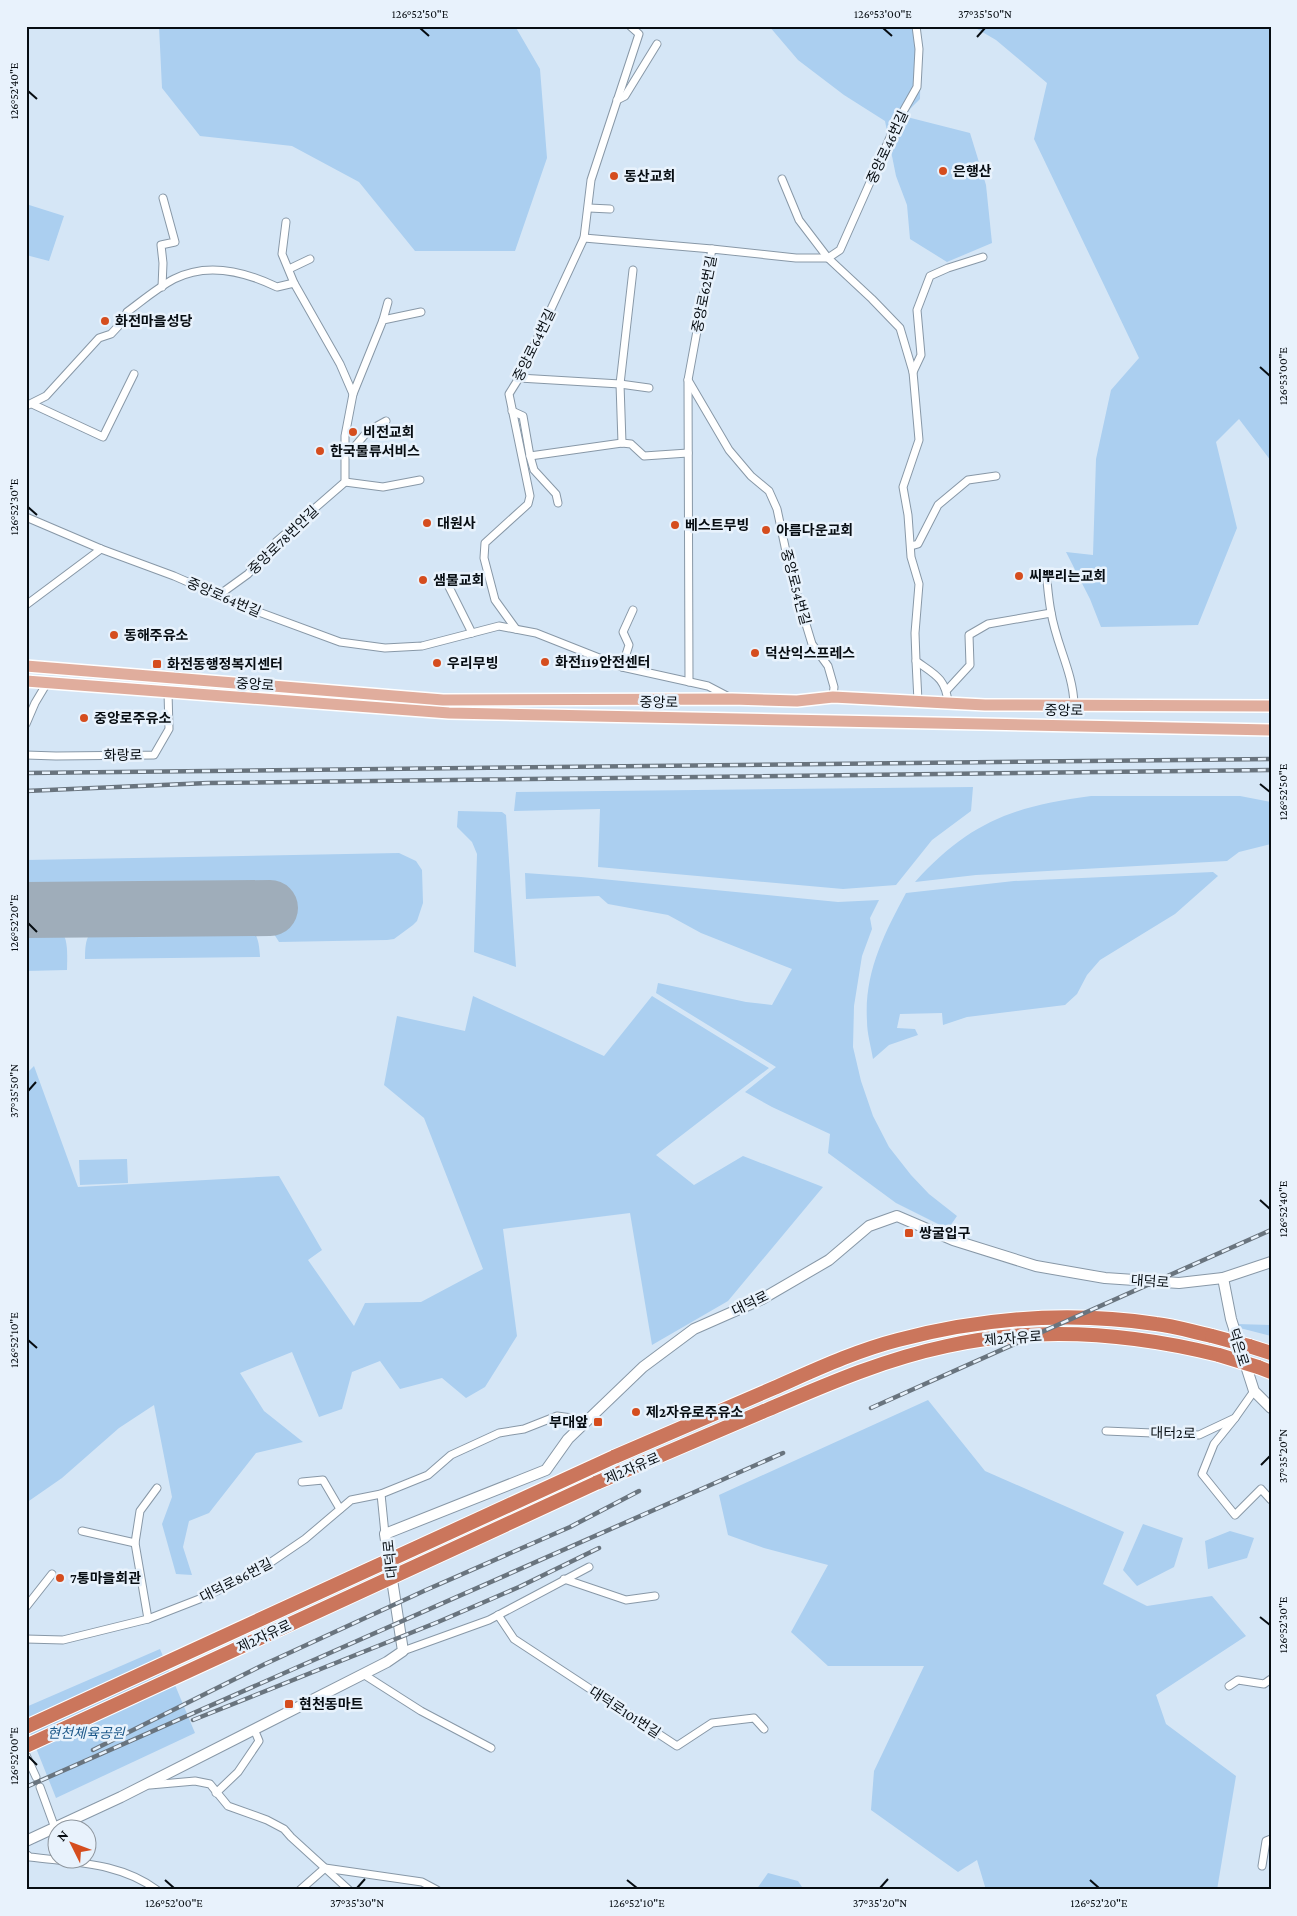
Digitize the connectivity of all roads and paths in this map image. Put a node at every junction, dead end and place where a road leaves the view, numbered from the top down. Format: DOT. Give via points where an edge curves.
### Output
graph roads {
  1 [pos="630,26"];
  2 [pos="916,26"];
  3 [pos="657,44"];
  4 [pos="617,100"];
  5 [pos="782,179"];
  6 [pos="164,198"];
  7 [pos="589,208"];
  8 [pos="610,209"];
  9 [pos="286,222"];
  10 [pos="584,238"];
  11 [pos="712,249"];
  12 [pos="983,257"];
  13 [pos="828,258"];
  14 [pos="310,259"];
  15 [pos="290,269"];
  16 [pos="633,270"];
  17 [pos="294,283"];
  18 [pos="162,287"];
  19 [pos="388,302"];
  20 [pos="421,312"];
  21 [pos="383,320"];
  22 [pos="913,372"];
  23 [pos="134,374"];
  24 [pos="519,378"];
  25 [pos="688,380"];
  26 [pos="620,384"];
  27 [pos="649,388"];
  28 [pos="353,394"];
  29 [pos="29,405"];
  30 [pos="512,411"];
  31 [pos="386,421"];
  32 [pos="622,443"];
  33 [pos="346,451"];
  34 [pos="688,453"];
  35 [pos="530,456"];
  36 [pos="996,476"];
  37 [pos="420,480"];
  38 [pos="345,482"];
  39 [pos="558,503"];
  40 [pos="26,517"];
  41 [pos="911,546"];
  42 [pos="101,549"];
  43 [pos="446,579"];
  44 [pos="1048,581"];
  45 [pos="219,596"];
  46 [pos="26,605"];
  47 [pos="633,610"];
  48 [pos="1051,613"];
  49 [pos="516,629"];
  50 [pos="472,633"];
  51 [pos="916,661"];
  52 [pos="26,666"];
  53 [pos="622,667"];
  54 [pos="26,681"];
  55 [pos="689,682"];
  56 [pos="47,684"];
  57 [pos="947,690"];
  58 [pos="168,692"];
  59 [pos="732,698"];
  60 [pos="833,698"];
  61 [pos="918,700"];
  62 [pos="948,703"];
  63 [pos="1074,704"];
  64 [pos="1271,706"];
  65 [pos="26,724"];
  66 [pos="1271,730"];
  67 [pos="26,755"];
  68 [pos="1271,1262"];
  69 [pos="1224,1278"];
  70 [pos="1271,1353"];
  71 [pos="1264,1370"];
  72 [pos="1254,1391"];
  73 [pos="1271,1408"];
  74 [pos="1235,1418"];
  75 [pos="587,1420"];
  76 [pos="1106,1431"];
  77 [pos="302,1482"];
  78 [pos="157,1488"];
  79 [pos="381,1494"];
  80 [pos="1271,1500"];
  81 [pos="340,1509"];
  82 [pos="82,1531"];
  83 [pos="385,1534"];
  84 [pos="134,1543"];
  85 [pos="589,1567"];
  86 [pos="52,1574"];
  87 [pos="564,1579"];
  88 [pos="655,1596"];
  89 [pos="26,1607"];
  90 [pos="498,1615"];
  91 [pos="148,1619"];
  92 [pos="26,1639"];
  93 [pos="403,1651"];
  94 [pos="363,1674"];
  95 [pos="1271,1680"];
  96 [pos="1229,1686"];
  97 [pos="26,1727"];
  98 [pos="254,1729"];
  99 [pos="764,1729"];
  100 [pos="26,1746"];
  101 [pos="491,1748"];
  102 [pos="26,1755"];
  103 [pos="36,1776"];
  104 [pos="144,1785"];
  105 [pos="40,1787"];
  106 [pos="216,1793"];
  107 [pos="51,1818"];
  108 [pos="76,1818"];
  109 [pos="48,1831"];
  110 [pos="1271,1839"];
  111 [pos="26,1841"];
  112 [pos="26,1854"];
  113 [pos="1262,1866"];
  114 [pos="325,1868"];
  115 [pos="156,1890"];
  116 [pos="300,1890"];
  117 [pos="349,1890"];
  118 [pos="437,1890"];
  1 -- 4 [label="street, 중앙로64번길" via="640,34"];
  2 -- 13 [label="street, 중앙로46번길" via="919,48 917,87 895,126 840,250"];
  3 -- 4 [label="street, 중앙로64번길" via="625,96"];
  4 -- 7 [label="street, 중앙로64번길" via="591,180"];
  5 -- 13 [label="street" via="799,220"];
  6 -- 18 [label="street" via="175,242 161,245 164,263"];
  7 -- 8 [label="street"];
  7 -- 10 [label="street, 중앙로64번길"];
  9 -- 15 [label="street" via="282,254"];
  10 -- 11 [label="street"];
  10 -- 24 [label="street, 중앙로64번길"];
  11 -- 13 [label="street, 중앙로62번길"];
  11 -- 25 [label="street, 중앙로62번길"];
  12 -- 22 [label="street" via="930,276 918,310 922,355"];
  13 -- 22 [label="street" via="900,328"];
  14 -- 15 [label="street"];
  15 -- 17 [label="street"];
  16 -- 26 [label="street"];
  17 -- 18 [label="street" via="277,287 256,276 204,270 184,275"];
  17 -- 28 [label="street" via="340,364"];
  18 -- 29 [label="street" via="126,312 125,319 111,334 99,338 46,396"];
  19 -- 21 [label="street"];
  20 -- 21 [label="street"];
  21 -- 28 [label="street"];
  22 -- 41 [label="street" via="919,440 903,488"];
  23 -- 29 [label="street" via="103,437"];
  24 -- 26 [label="street"];
  24 -- 30 [label="street, 중앙로64번길" via="509,394"];
  25 -- 34 [label="street, 중앙로62번길"];
  25 -- 60 [label="street, 중앙로54번길" via="730,450 751,476 769,491 777,510 791,575 812,644 828,666 834,687"];
  26 -- 27 [label="street"];
  26 -- 32 [label="street"];
  28 -- 33 [label="street" via="345,436"];
  30 -- 35 [label="street" via="523,416"];
  30 -- 49 [label="street, 중앙로64번길" via="530,496 528,504 485,543 484,558 495,600"];
  31 -- 33 [label="street" via="368,431 350,452"];
  32 -- 34 [label="street" via="631,444 644,456"];
  32 -- 35 [label="street"];
  33 -- 38 [label="street"];
  34 -- 55 [label="street, 중앙로62번길"];
  35 -- 39 [label="street" via="534,470 556,494"];
  36 -- 41 [label="street" via="968,480 938,505 918,544"];
  37 -- 38 [label="street" via="383,487"];
  38 -- 45 [label="street, 중앙로78번안길" via="276,542 248,574"];
  40 -- 42 [label="street, 중앙로64번길"];
  41 -- 51 [label="street" via="919,584"];
  42 -- 45 [label="street, 중앙로64번길"];
  42 -- 46 [label="street"];
  43 -- 50 [label="street"];
  44 -- 48 [label="street, 중앙로"];
  45 -- 50 [label="street, 중앙로64번길" via="340,642 385,648 422,646"];
  47 -- 53 [label="street" via="623,632 629,645"];
  48 -- 57 [label="street" via="988,624 969,634 970,665"];
  48 -- 63 [label="street, 중앙로" via="1066,659"];
  49 -- 50 [label="street, 중앙로64번길" via="499,626"];
  49 -- 53 [label="street, 중앙로64번길"];
  51 -- 57 [label="street" via="938,677"];
  51 -- 61 [label="street"];
  52 -- 59 [label="main road, 중앙로" via="443,700"];
  53 -- 55 [label="street, 중앙로64번길"];
  54 -- 56 [label="main road, 중앙로"];
  55 -- 59 [label="street, 중앙로64번길" via="708,686"];
  56 -- 58 [label="main road, 중앙로"];
  56 -- 65 [label="street"];
  57 -- 62 [label="street"];
  58 -- 66 [label="main road, 중앙로" via="449,713"];
  58 -- 67 [label="street, 화랑로" via="169,730 154,755"];
  59 -- 60 [label="main road, 중앙로" via="797,701"];
  60 -- 61 [label="main road, 중앙로"];
  61 -- 62 [label="main road, 중앙로"];
  62 -- 63 [label="main road, 중앙로"];
  63 -- 64 [label="main road, 중앙로"];
  68 -- 69 [label="street, 대덕로"];
  69 -- 72 [label="street, 덕은로" via="1230,1320"];
  69 -- 75 [label="street, 대덕로" via="1179,1284 1104,1278 1036,1266 953,1240 896,1216 869,1226 829,1260 762,1299 694,1329 643,1367"];
  70 -- 97 [label="highway, 제2자유로, bridge" via="1157,1324 1113,1319 1008,1320 941,1330 896,1341 846,1357 614,1457"];
  71 -- 100 [label="highway, 제2자유로, bridge" via="1219,1355 1147,1340 1073,1334 985,1339 896,1358 849,1374 596,1483"];
  72 -- 73 [label="street, 덕은로"];
  72 -- 74 [label="street, 대터2로"];
  74 -- 76 [label="street, 대터2로" via="1199,1435"];
  74 -- 80 [label="street" via="1214,1444 1202,1474 1234,1515 1262,1489"];
  75 -- 79 [label="street, 대덕로86번길" via="557,1416 524,1429 499,1433 451,1455 428,1475"];
  75 -- 83 [label="street, 대덕로" via="568,1438 546,1470"];
  77 -- 81 [label="street" via="323,1480"];
  78 -- 84 [label="street" via="140,1511"];
  79 -- 81 [label="street, 대덕로86번길" via="351,1500"];
  79 -- 83 [label="street"];
  81 -- 91 [label="street, 대덕로86번길" via="298,1545 255,1573"];
  82 -- 84 [label="street"];
  83 -- 93 [label="street, 대덕로"];
  84 -- 91 [label="street"];
  85 -- 87 [label="street"];
  86 -- 89 [label="street"];
  87 -- 88 [label="street" via="626,1600"];
  87 -- 90 [label="street"];
  90 -- 93 [label="street"];
  90 -- 99 [label="street, 대덕로101번길" via="514,1639 677,1746 712,1723 754,1718"];
  91 -- 92 [label="street, 대덕로86번길" via="64,1640"];
  93 -- 94 [label="street"];
  94 -- 98 [label="street"];
  94 -- 101 [label="street" via="420,1711"];
  95 -- 96 [label="street" via="1264,1684 1238,1680"];
  98 -- 104 [label="street"];
  98 -- 106 [label="street" via="259,1741 238,1772"];
  102 -- 103 [label="street"];
  104 -- 106 [label="street" via="195,1781 210,1784"];
  104 -- 108 [label="street"];
  105 -- 107 [label="street"];
  106 -- 114 [label="street" via="228,1806 284,1829"];
  109 -- 111 [label="street"];
  110 -- 113 [label="street" via="1266,1842"];
  112 -- 115 [label="street" via="109,1867 142,1879"];
  114 -- 116 [label="street"];
  114 -- 117 [label="street"];
  114 -- 118 [label="street" via="422,1882"];
}
